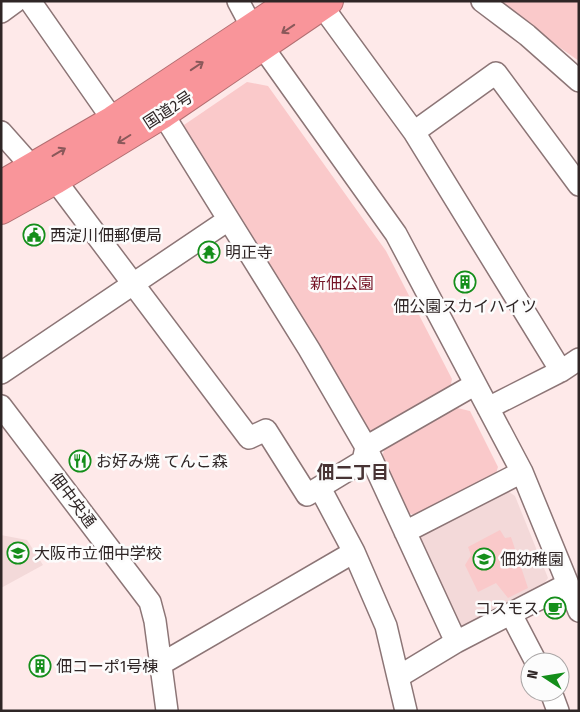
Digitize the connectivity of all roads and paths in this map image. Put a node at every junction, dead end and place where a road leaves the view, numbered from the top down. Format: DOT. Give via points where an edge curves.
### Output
graph roads {
  1 [pos="16,1"];
  2 [pos="30,1"];
  3 [pos="238,1"];
  4 [pos="292,1"];
  5 [pos="482,1"];
  6 [pos="325,4"];
  7 [pos="1,12"];
  8 [pos="258,37"];
  9 [pos="579,81"];
  10 [pos="163,114"];
  11 [pos="113,120"];
  12 [pos="1,132"];
  13 [pos="414,132"];
  14 [pos="44,174"];
  15 [pos="1,184"];
  16 [pos="579,185"];
  17 [pos="1,210"];
  18 [pos="228,220"];
  19 [pos="134,284"];
  20 [pos="579,359"];
  21 [pos="561,371"];
  22 [pos="1,373"];
  23 [pos="474,385"];
  24 [pos="1,406"];
  25 [pos="488,408"];
  26 [pos="366,448"];
  27 [pos="522,472"];
  28 [pos="320,488"];
  29 [pos="405,532"];
  30 [pos="354,552"];
  31 [pos="568,584"];
  32 [pos="579,611"];
  33 [pos="511,614"];
  34 [pos="456,642"];
  35 [pos="531,652"];
  36 [pos="161,664"];
  37 [pos="398,677"];
  38 [pos="167,711"];
  39 [pos="406,711"];
  1 -- 7 [label="street"];
  2 -- 11 [label="street"];
  3 -- 8 [label="street"];
  4 -- 8 [label="highway, 国道2号"];
  5 -- 9 [label="street" via="527,34"];
  6 -- 8 [label="highway, 国道2号, one-way"];
  6 -- 13 [label="street"];
  8 -- 10 [label="highway, 国道2号"];
  11 -- 8 [label="highway, 国道2号, one-way"];
  8 -- 23 [label="street" via="396,234"];
  10 -- 14 [label="highway, 国道2号, one-way"];
  10 -- 18 [label="street"];
  14 -- 11 [label="highway, 国道2号, one-way"];
  12 -- 14 [label="street"];
  13 -- 16 [label="street" via="496,73"];
  13 -- 21 [label="street"];
  14 -- 15 [label="highway, 国道2号"];
  14 -- 17 [label="highway, 国道2号"];
  14 -- 19 [label="street"];
  18 -- 19 [label="street"];
  18 -- 26 [label="street"];
  19 -- 22 [label="street"];
  19 -- 28 [label="street" via="249,438 266,430 307,495"];
  20 -- 21 [label="street"];
  21 -- 25 [label="street"];
  23 -- 25 [label="street"];
  23 -- 26 [label="street"];
  24 -- 36 [label="street, 佃中央通" via="150,602"];
  25 -- 27 [label="street"];
  26 -- 28 [label="street" via="363,461"];
  26 -- 29 [label="street"];
  27 -- 29 [label="street"];
  27 -- 31 [label="street"];
  28 -- 30 [label="street"];
  29 -- 34 [label="street"];
  30 -- 36 [label="street"];
  30 -- 37 [label="street" via="386,626"];
  31 -- 32 [label="street"];
  31 -- 33 [label="street"];
  33 -- 34 [label="street"];
  33 -- 35 [label="street"];
  34 -- 37 [label="street"];
  36 -- 38 [label="street, 佃中央通"];
  37 -- 39 [label="street"];
}
